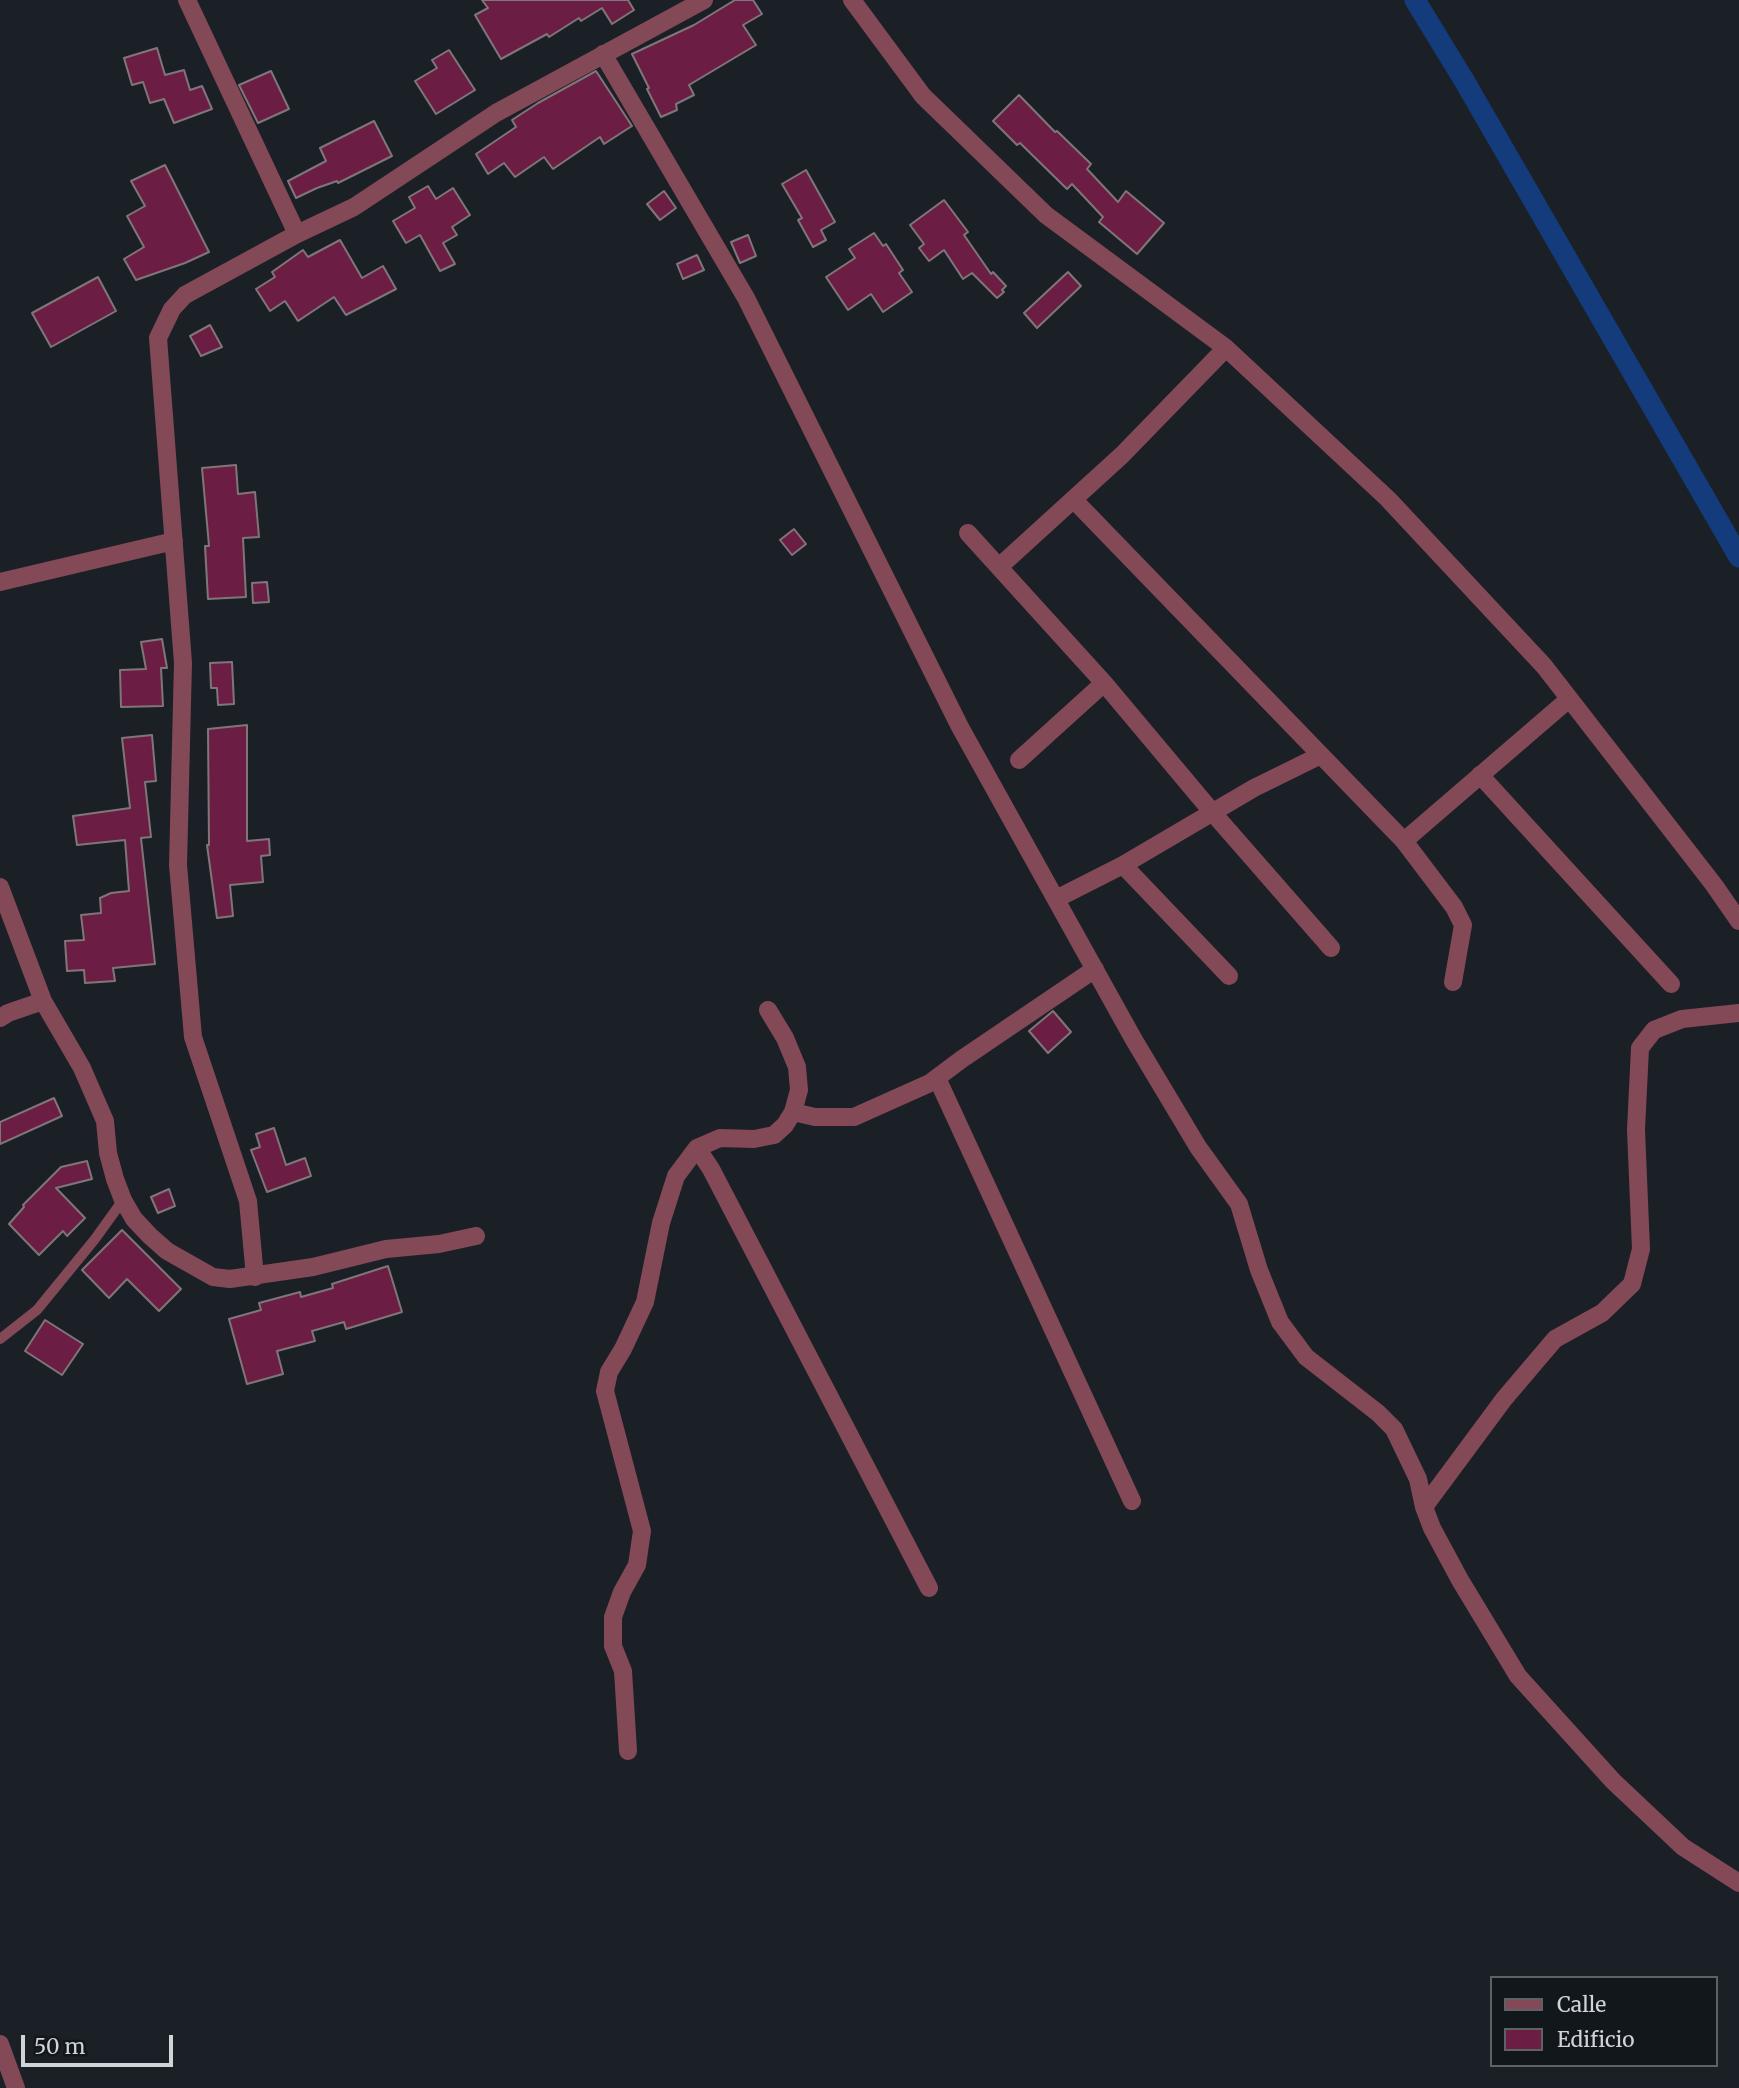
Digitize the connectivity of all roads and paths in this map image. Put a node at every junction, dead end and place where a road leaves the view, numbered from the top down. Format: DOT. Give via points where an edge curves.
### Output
graph roads {
  1 [pos="187,0"];
  2 [pos="704,0"];
  3 [pos="852,0"];
  4 [pos="603,54"];
  5 [pos="297,234"];
  6 [pos="1226,348"];
  7 [pos="1074,500"];
  8 [pos="968,533"];
  9 [pos="174,541"];
  10 [pos="999,567"];
  11 [pos="0,582"];
  12 [pos="1104,684"];
  13 [pos="1569,699"];
  14 [pos="1321,755"];
  15 [pos="1019,760"];
  16 [pos="1480,775"];
  17 [pos="1213,813"];
  18 [pos="1404,841"];
  19 [pos="1124,865"];
  20 [pos="0,887"];
  21 [pos="1056,900"];
  22 [pos="1739,921"];
  23 [pos="1331,948"];
  24 [pos="1095,970"];
  25 [pos="1229,975"];
  26 [pos="1453,982"];
  27 [pos="1671,984"];
  28 [pos="43,1001"];
  29 [pos="768,1010"];
  30 [pos="1739,1013"];
  31 [pos="0,1018"];
  32 [pos="937,1077"];
  33 [pos="793,1112"];
  34 [pos="697,1148"];
  35 [pos="123,1200"];
  36 [pos="476,1236"];
  37 [pos="254,1277"];
  38 [pos="0,1339"];
  39 [pos="1132,1501"];
  40 [pos="1424,1507"];
  41 [pos="929,1588"];
  42 [pos="628,1751"];
  43 [pos="1739,1883"];
  44 [pos="0,2044"];
  45 [pos="16,2088"];
  1 -- 5 [label="street"];
  2 -- 4 [label="street"];
  3 -- 6 [label="street" via="923,96 1046,215"];
  4 -- 5 [label="street" via="496,113 354,207"];
  4 -- 21 [label="street" via="746,298 960,727"];
  5 -- 9 [label="street" via="186,295 163,324 158,338"];
  6 -- 7 [label="street"];
  6 -- 13 [label="street" via="1388,499 1544,666"];
  7 -- 10 [label="street"];
  7 -- 14 [label="street"];
  8 -- 10 [label="street"];
  9 -- 11 [label="street"];
  9 -- 37 [label="street" via="183,663 178,865 193,1037 248,1201"];
  10 -- 12 [label="street"];
  12 -- 15 [label="street"];
  12 -- 17 [label="street"];
  13 -- 16 [label="street"];
  13 -- 22 [label="street"];
  14 -- 17 [label="street"];
  14 -- 18 [label="street"];
  16 -- 18 [label="street"];
  16 -- 27 [label="street"];
  17 -- 19 [label="street"];
  17 -- 23 [label="street"];
  18 -- 26 [label="street" via="1454,906 1463,925"];
  19 -- 21 [label="street"];
  19 -- 25 [label="street"];
  20 -- 28 [label="street"];
  21 -- 24 [label="street"];
  24 -- 32 [label="street"];
  24 -- 40 [label="street" via="1198,1147 1239,1204 1280,1322 1306,1357 1394,1429 1418,1479"];
  28 -- 31 [label="street"];
  28 -- 35 [label="street" via="82,1068 105,1121 108,1153"];
  29 -- 33 [label="street" via="797,1067 799,1090"];
  30 -- 40 [label="street" via="1682,1019 1654,1030 1640,1048 1636,1130 1641,1249 1632,1284 1602,1313 1555,1339"];
  32 -- 33 [label="street" via="854,1117"];
  32 -- 39 [label="street"];
  33 -- 34 [label="street" via="774,1135 720,1139"];
  34 -- 41 [label="street"];
  34 -- 42 [label="street" via="676,1176 645,1302 609,1372 605,1391 642,1531 638,1565 612,1617 612,1646 623,1671"];
  35 -- 37 [label="street" via="149,1236 196,1269 213,1277"];
  35 -- 38 [label="lane" via="37,1310"];
  36 -- 37 [label="street"];
  40 -- 43 [label="street" via="1460,1580 1518,1676 1613,1781 1683,1847"];
  44 -- 45 [label="street"];
}
